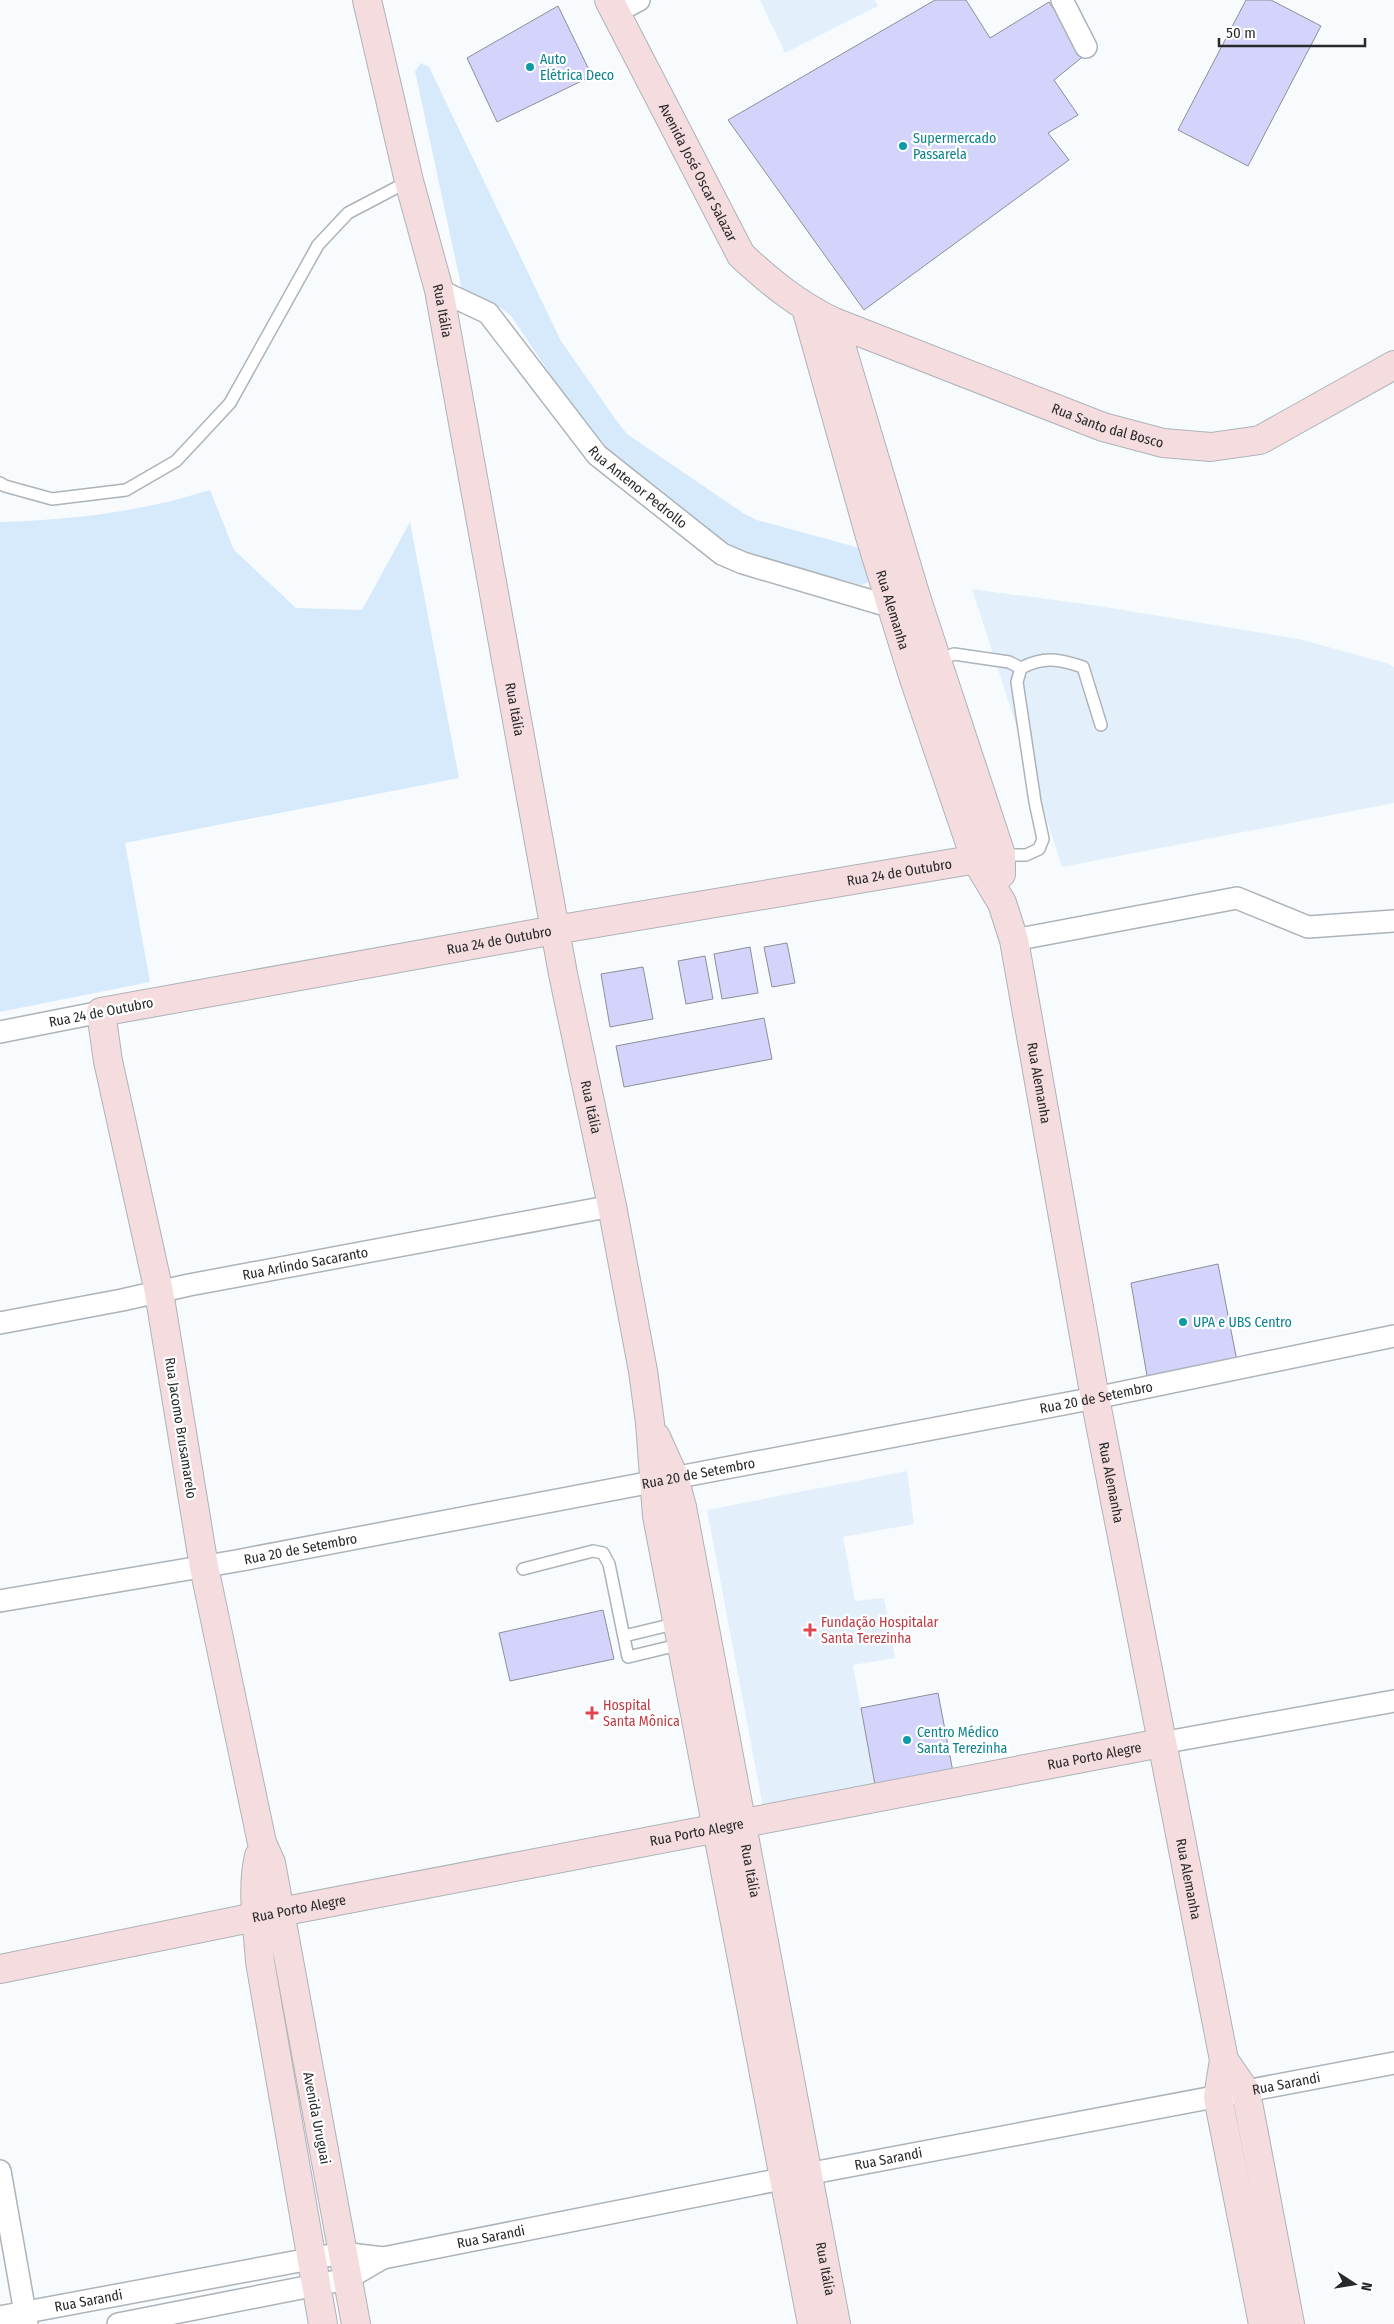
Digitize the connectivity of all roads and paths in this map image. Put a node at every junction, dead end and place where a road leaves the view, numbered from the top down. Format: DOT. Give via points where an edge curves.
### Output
graph roads {
  1 [pos="366,0"];
  2 [pos="1062,0"];
  3 [pos="621,4"];
  4 [pos="1086,47"];
  5 [pos="409,181"];
  6 [pos="438,290"];
  7 [pos="820,315"];
  8 [pos="1394,365"];
  9 [pos="0,483"];
  10 [pos="892,607"];
  11 [pos="938,660"];
  12 [pos="1021,668"];
  13 [pos="915,682"];
  14 [pos="1101,725"];
  15 [pos="988,857"];
  16 [pos="1394,921"];
  17 [pos="556,930"];
  18 [pos="1014,940"];
  19 [pos="101,1012"];
  20 [pos="0,1032"];
  21 [pos="612,1206"];
  22 [pos="159,1292"];
  23 [pos="0,1323"];
  24 [pos="1394,1336"];
  25 [pos="1095,1398"];
  26 [pos="663,1479"];
  27 [pos="204,1567"];
  28 [pos="523,1569"];
  29 [pos="0,1601"];
  30 [pos="680,1634"];
  31 [pos="624,1636"];
  32 [pos="1394,1701"];
  33 [pos="1161,1743"];
  34 [pos="729,1825"];
  35 [pos="268,1915"];
  36 [pos="0,1969"];
  37 [pos="1224,2060"];
  38 [pos="1394,2063"];
  39 [pos="1246,2092"];
  40 [pos="1218,2097"];
  41 [pos="318,2122"];
  42 [pos="289,2130"];
  43 [pos="0,2175"];
  44 [pos="796,2177"];
  45 [pos="311,2258"];
  46 [pos="345,2266"];
  47 [pos="316,2286"];
  48 [pos="0,2317"];
  49 [pos="26,2319"];
  50 [pos="118,2324"];
  51 [pos="323,2324"];
  52 [pos="356,2324"];
  53 [pos="812,2324"];
  54 [pos="836,2324"];
  55 [pos="1263,2324"];
  56 [pos="1290,2324"];
  1 -- 5 [label="main road, Rua Itália"];
  2 -- 4 [label="street"];
  3 -- 7 [label="main road, Avenida José Oscar Salazar" via="741,255 773,285"];
  5 -- 6 [label="main road, Rua Itália"];
  5 -- 9 [label="lane" via="348,213 318,245 230,403 176,460 126,490 52,499"];
  6 -- 10 [label="street, Rua Antenor Pedrollo" via="488,313 597,455 722,554"];
  6 -- 17 [label="main road, Rua Itália"];
  7 -- 8 [label="main road, Rua Santo dal Bosco" via="1103,427 1163,443 1211,447 1260,440"];
  7 -- 10 [label="main road, Rua Alemanha" via="869,533"];
  7 -- 11 [label="main road, Rua Alemanha"];
  10 -- 13 [label="main road, Rua Alemanha"];
  11 -- 12 [label="lane" via="954,654 1008,662"];
  11 -- 13 [label="lane"];
  11 -- 15 [label="main road, Rua Alemanha"];
  12 -- 14 [label="lane" via="1036,660 1066,661 1083,667"];
  12 -- 15 [label="lane" via="1016,682 1043,839 1039,849 1026,854"];
  13 -- 15 [label="main road, Rua Alemanha"];
  15 -- 17 [label="main road, Rua 24 de Outubro"];
  15 -- 18 [label="main road, Rua Alemanha"];
  16 -- 18 [label="street" via="1308,927 1237,898"];
  17 -- 19 [label="main road, Rua 24 de Outubro"];
  17 -- 21 [label="main road, Rua Itália"];
  18 -- 25 [label="main road, Rua Alemanha"];
  19 -- 20 [label="street, Rua 24 de Outubro"];
  19 -- 22 [label="main road, Rua Jacomo Brusamarelo" via="108,1061"];
  21 -- 22 [label="street, Rua Arlindo Sacaranto"];
  21 -- 26 [label="main road, Rua Itália"];
  22 -- 23 [label="street, Rua Arlindo Sacaranto"];
  22 -- 27 [label="main road, Rua Jacomo Brusamarelo"];
  24 -- 25 [label="street, Rua 20 de Setembro"];
  25 -- 26 [label="street, Rua 20 de Setembro"];
  25 -- 33 [label="main road, Rua Alemanha"];
  26 -- 27 [label="street, Rua 20 de Setembro"];
  26 -- 30 [label="main road, Rua Itália" via="657,1516"];
  26 -- 34 [label="main road, Rua Itália" via="682,1507"];
  27 -- 29 [label="street, Rua 20 de Setembro"];
  27 -- 35 [label="main road, Rua Jacomo Brusamarelo" via="262,1843 256,1865"];
  28 -- 31 [label="lane" via="593,1551 603,1553 609,1564"];
  30 -- 31 [label="lane"];
  30 -- 31 [label="lane" via="628,1657"];
  30 -- 34 [label="main road, Rua Itália"];
  32 -- 33 [label="street, Rua Porto Alegre"];
  33 -- 34 [label="main road, Rua Porto Alegre"];
  33 -- 37 [label="main road, Rua Alemanha"];
  34 -- 35 [label="main road, Rua Porto Alegre"];
  34 -- 44 [label="main road, Rua Itália"];
  35 -- 36 [label="main road, Rua Porto Alegre"];
  35 -- 41 [label="main road, Avenida Uruguai"];
  35 -- 42 [label="main road, Avenida Uruguai" via="260,1962"];
  37 -- 39 [label="main road, Rua Alemanha"];
  37 -- 40 [label="main road, Rua Alemanha"];
  38 -- 39 [label="street, Rua Sarandi"];
  39 -- 40 [label="street, Rua Sarandi"];
  39 -- 56 [label="main road, Rua Alemanha"];
  40 -- 44 [label="street, Rua Sarandi"];
  40 -- 55 [label="main road, Rua Alemanha"];
  41 -- 42 [label="main road"];
  41 -- 46 [label="main road, Avenida Uruguai"];
  42 -- 45 [label="main road, Avenida Uruguai"];
  43 -- 49 [label="street"];
  44 -- 46 [label="street, Rua Sarandi"];
  44 -- 53 [label="main road, Rua Itália"];
  44 -- 54 [label="main road, Rua Itália"];
  45 -- 46 [label="street, Rua Sarandi"];
  45 -- 47 [label="main road, Avenida Uruguai"];
  45 -- 49 [label="street, Rua Sarandi"];
  46 -- 47 [label="street, Rua Sarandi"];
  46 -- 52 [label="main road, Avenida Uruguai"];
  47 -- 50 [label="street, Rua Sarandi"];
  47 -- 51 [label="main road, Avenida Uruguai"];
  48 -- 49 [label="street, Rua Sarandi"];
}
